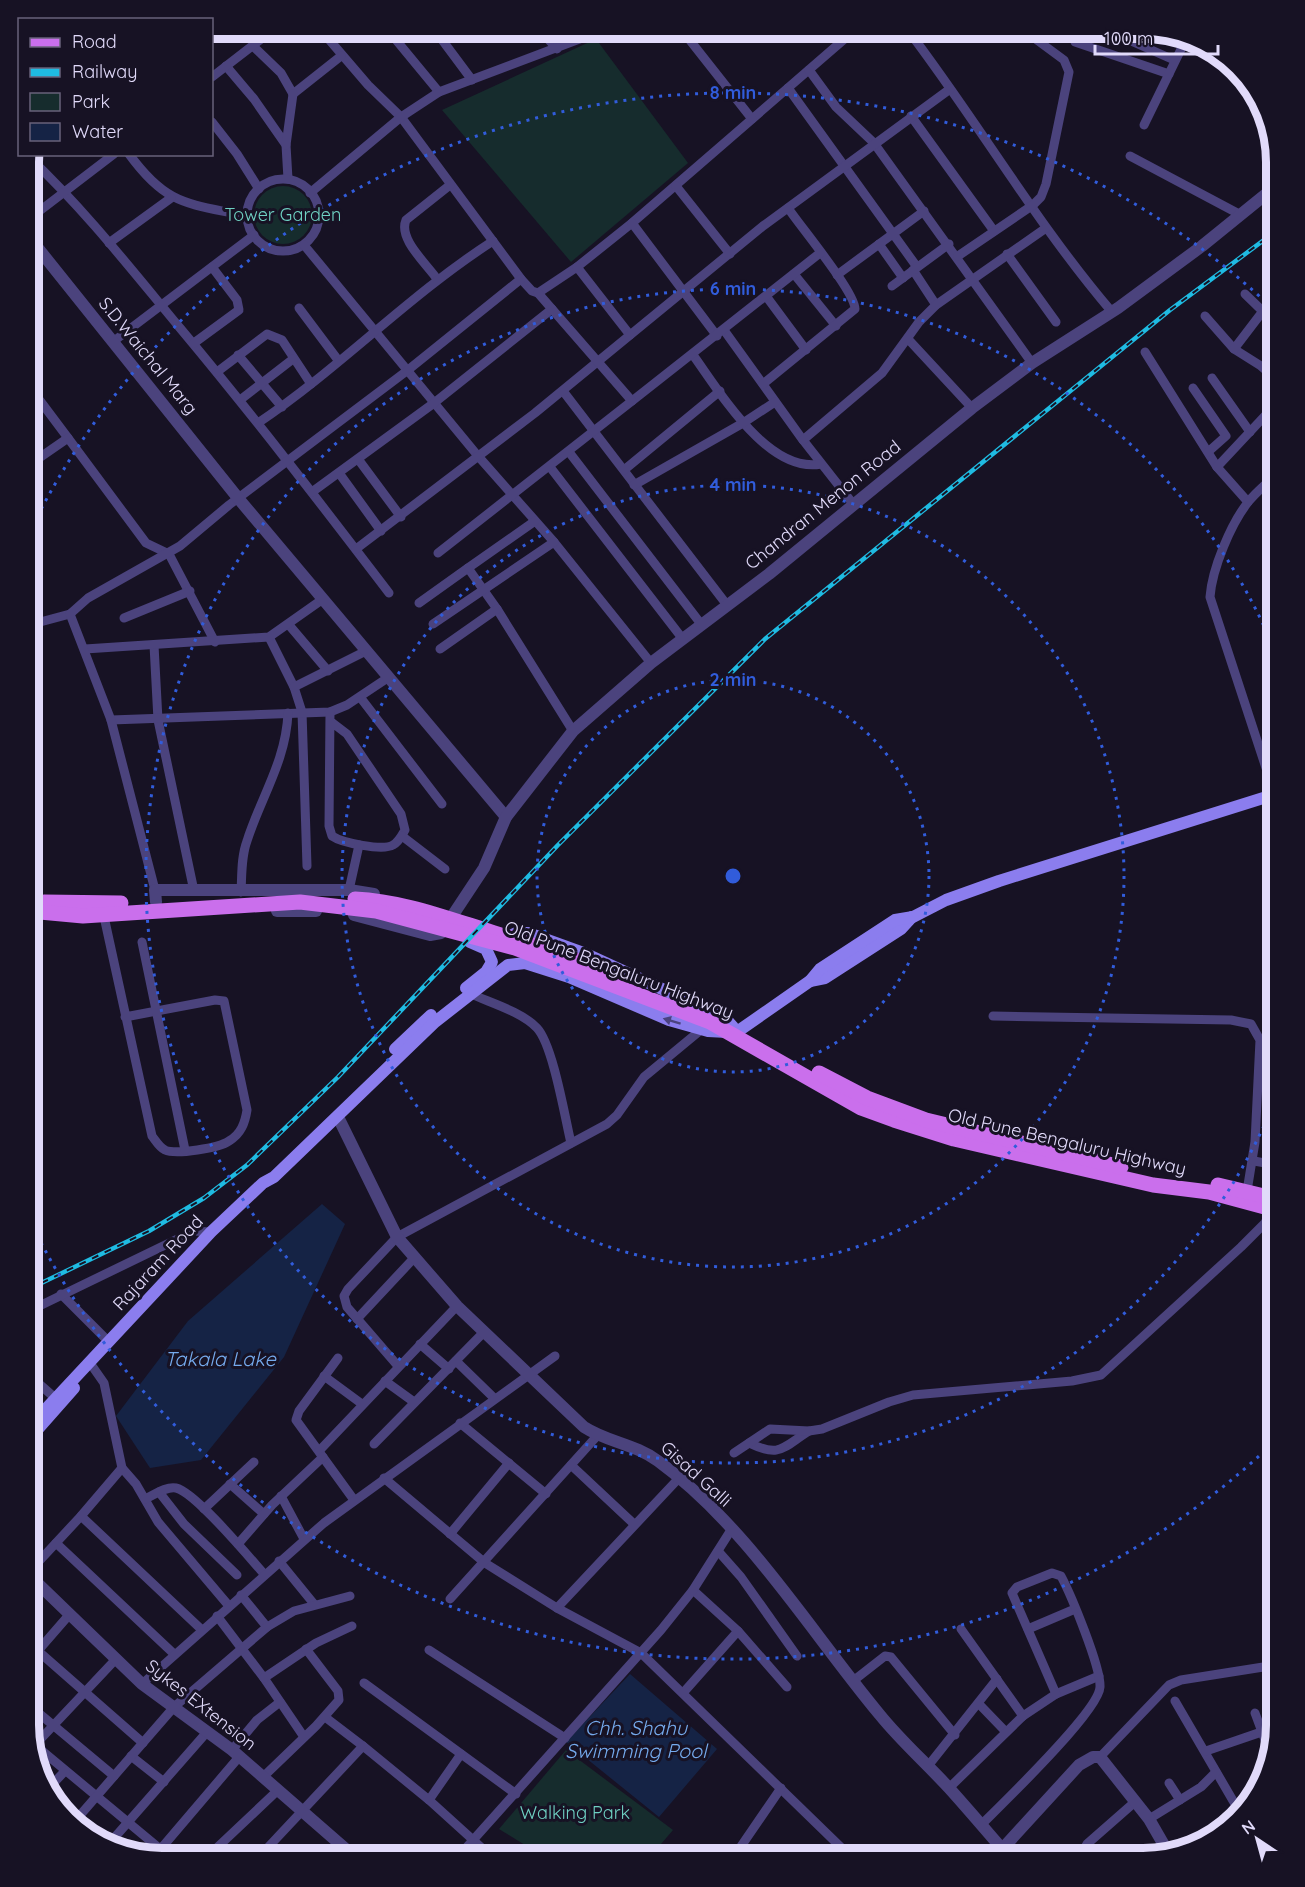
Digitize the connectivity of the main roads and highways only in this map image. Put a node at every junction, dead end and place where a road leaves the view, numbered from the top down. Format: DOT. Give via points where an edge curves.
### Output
graph roads {
  1 [pos="1266,797"];
  2 [pos="39,901"];
  3 [pos="157,901"];
  4 [pos="102,909"];
  5 [pos="39,911"];
  6 [pos="448,929"];
  7 [pos="475,991"];
  8 [pos="708,1023"];
  9 [pos="733,1031"];
  10 [pos="263,1183"];
  11 [pos="1266,1201"];
  12 [pos="1266,1204"];
  13 [pos="86,1367"];
  14 [pos="39,1414"];
  15 [pos="39,1426"];
  1 -- 9 [label="main road" via="946,900 913,917 901,929 825,978 810,981"];
  2 -- 4 [label="main road, Old Pune Bengaluru Highway"];
  3 -- 4 [label="main road, Old Pune Bengaluru Highway"];
  3 -- 6 [label="main road, Old Pune Bengaluru Highway" via="300,902 376,911"];
  3 -- 8 [label="main road, Old Pune Bengaluru Highway" via="302,895 387,901 561,953"];
  4 -- 5 [label="main road, Old Pune Bengaluru Highway"];
  6 -- 8 [label="main road, Old Pune Bengaluru Highway" via="515,948"];
  6 -- 10 [label="main road" via="486,949 492,962 486,972 414,1030"];
  8 -- 7 [label="main road, one-way" via="669,1020 569,977 525,963 508,965"];
  7 -- 9 [label="main road" via="492,946 516,933 528,933 586,954 725,1018"];
  7 -- 10 [label="main road" via="435,1022 274,1177"];
  8 -- 9 [label="main road, Old Pune Bengaluru Highway"];
  9 -- 11 [label="main road, Old Pune Bengaluru Highway" via="867,1098 926,1120 1159,1176 1247,1191"];
  9 -- 12 [label="main road, Old Pune Bengaluru Highway" via="861,1108 947,1137 1153,1185"];
  10 -- 13 [label="main road, Rajaram Road" via="211,1232"];
  13 -- 14 [label="main road, Rajaram Road"];
  13 -- 15 [label="main road, Rajaram Road" via="79,1381"];
}
